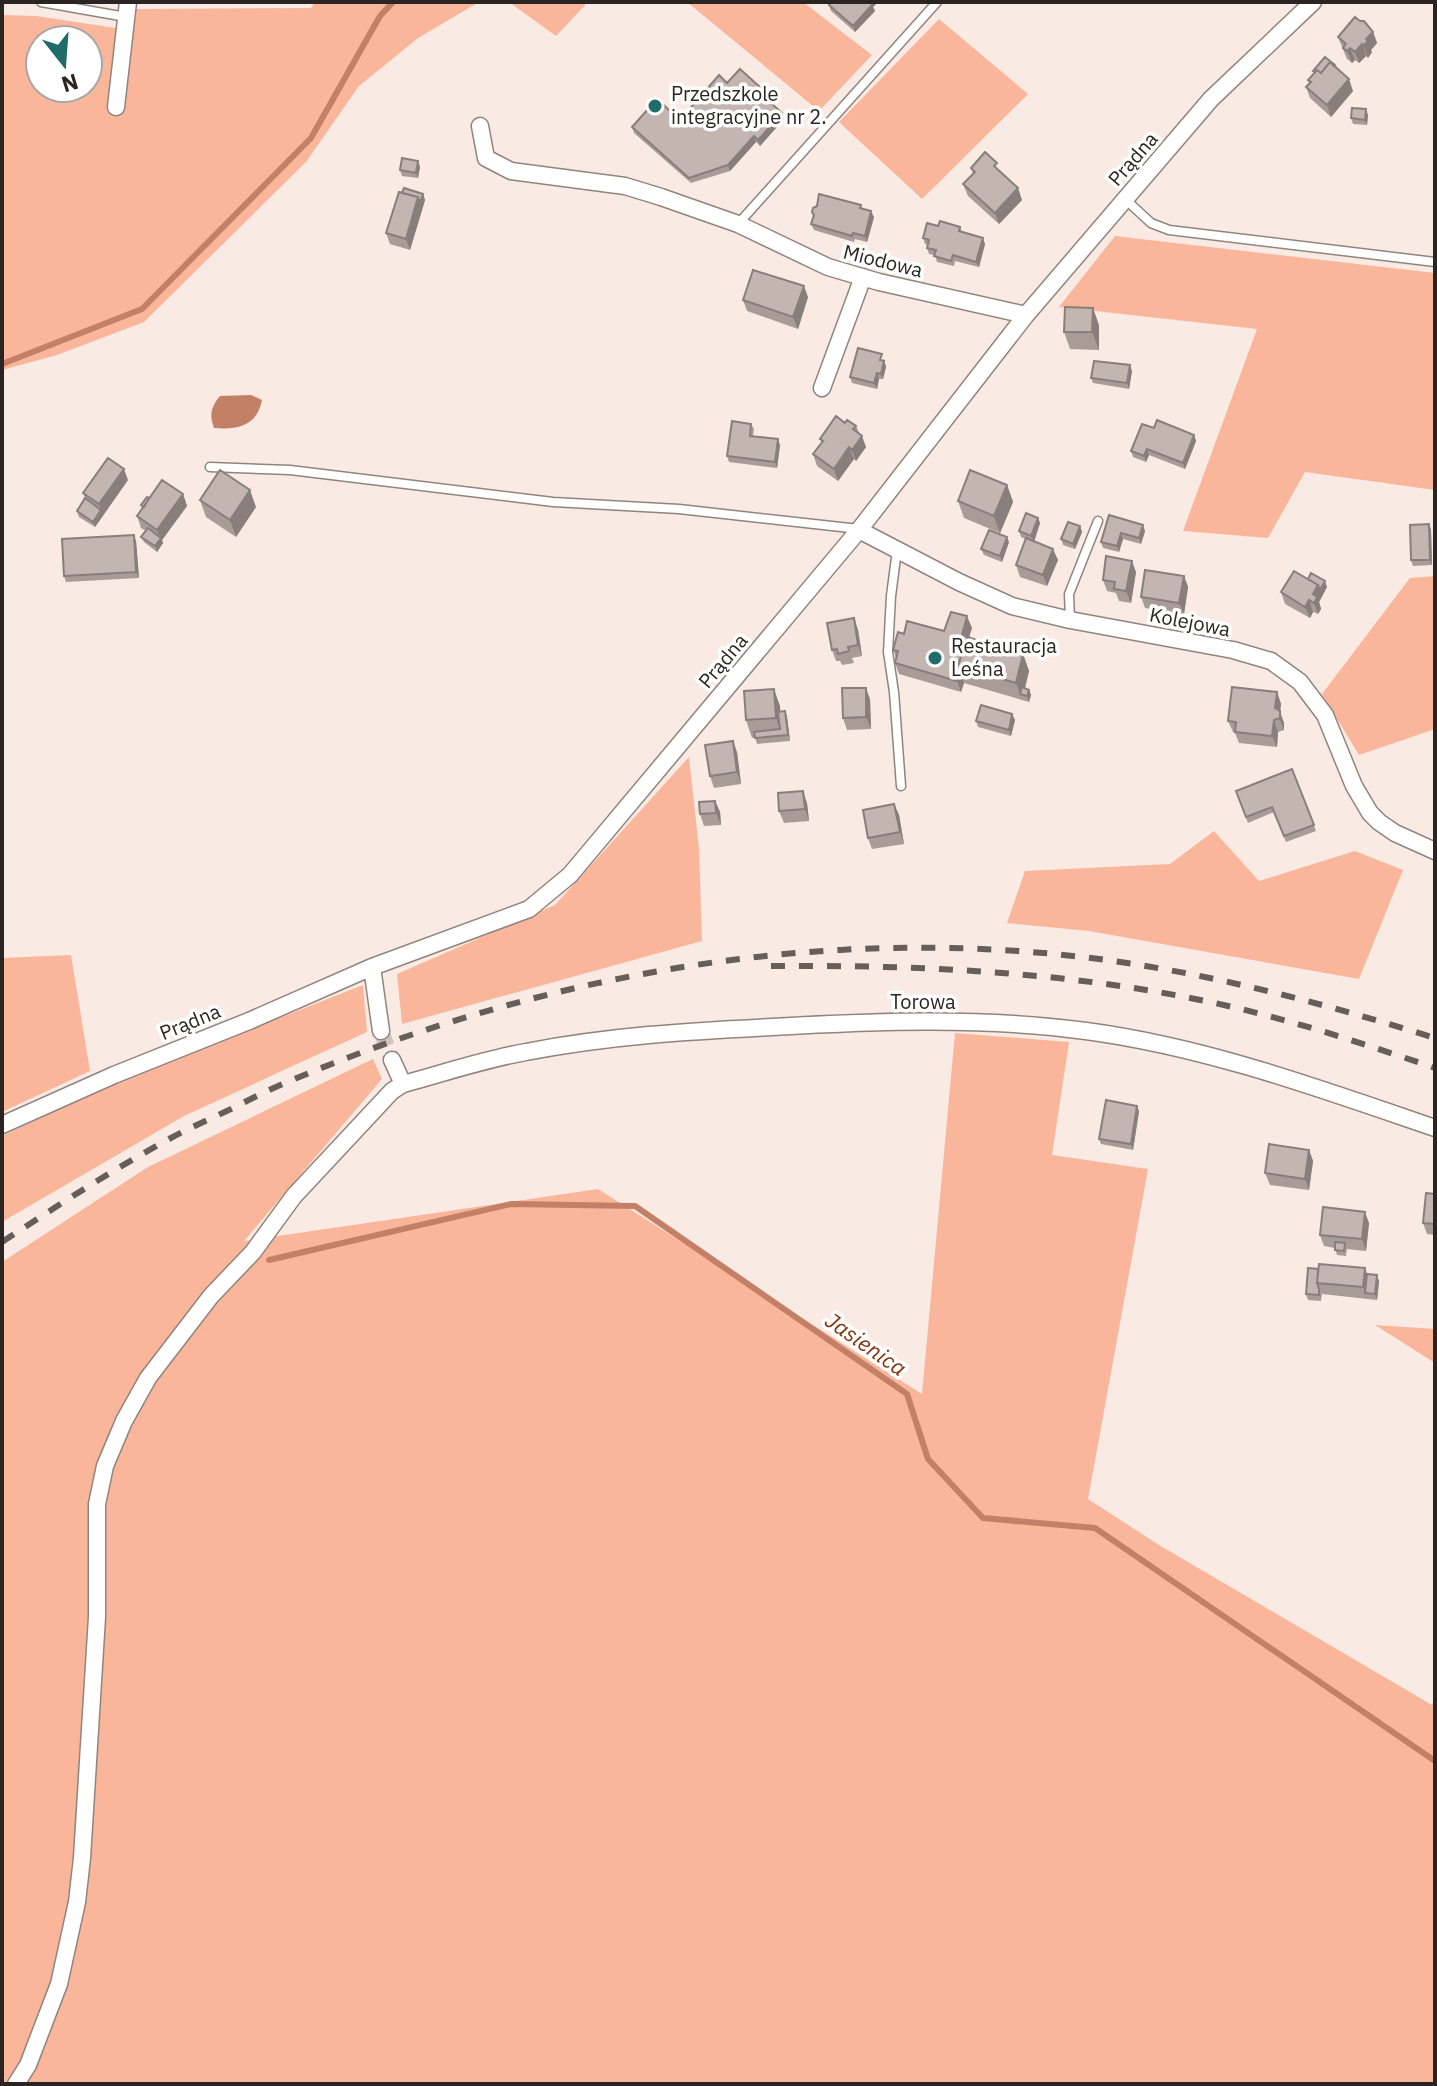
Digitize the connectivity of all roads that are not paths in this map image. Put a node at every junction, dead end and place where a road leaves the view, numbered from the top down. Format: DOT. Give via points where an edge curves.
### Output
graph roads {
  1 [pos="41,2"];
  2 [pos="937,2"];
  3 [pos="1313,2"];
  4 [pos="127,9"];
  5 [pos="116,107"];
  6 [pos="480,126"];
  7 [pos="1125,199"];
  8 [pos="738,224"];
  9 [pos="1435,262"];
  10 [pos="863,277"];
  11 [pos="1026,315"];
  12 [pos="822,388"];
  13 [pos="210,467"];
  14 [pos="1098,521"];
  15 [pos="859,530"];
  16 [pos="897,550"];
  17 [pos="1070,620"];
  18 [pos="901,786"];
  19 [pos="1435,851"];
  20 [pos="372,967"];
  21 [pos="381,1031"];
  22 [pos="392,1060"];
  23 [pos="403,1084"];
  24 [pos="2,1125"];
  25 [pos="1435,1128"];
  26 [pos="16,2084"];
  1 -- 4 [label="lane"];
  2 -- 8 [label="lane"];
  3 -- 7 [label="street, Prądna" via="1211,99"];
  4 -- 5 [label="street"];
  6 -- 8 [label="street, Miodowa" via="486,158 511,171 625,186"];
  7 -- 9 [label="lane" via="1151,223 1169,230"];
  7 -- 11 [label="street, Prądna"];
  8 -- 10 [label="street, Miodowa" via="828,267"];
  10 -- 11 [label="street, Miodowa"];
  10 -- 12 [label="street"];
  11 -- 15 [label="street, Prądna"];
  13 -- 15 [label="lane" via="290,470 553,502 679,509"];
  14 -- 17 [label="lane" via="1069,594"];
  15 -- 16 [label="street, Kolejowa"];
  15 -- 20 [label="street, Prądna" via="570,875 529,909"];
  16 -- 17 [label="street, Kolejowa" via="1012,606"];
  16 -- 18 [label="lane" via="888,652"];
  17 -- 19 [label="street, Kolejowa" via="1271,661 1300,682 1325,715 1370,813 1395,833"];
  20 -- 21 [label="street"];
  20 -- 24 [label="street, Prądna"];
  22 -- 23 [label="street"];
  23 -- 25 [label="street, Torowa" via="523,1052 670,1032 880,1021 1011,1023 1088,1031 1219,1058"];
  23 -- 26 [label="street" via="294,1196 253,1252 211,1296 148,1378 105,1466 97,1504 97,1617 77,1902 59,1984"];
}
